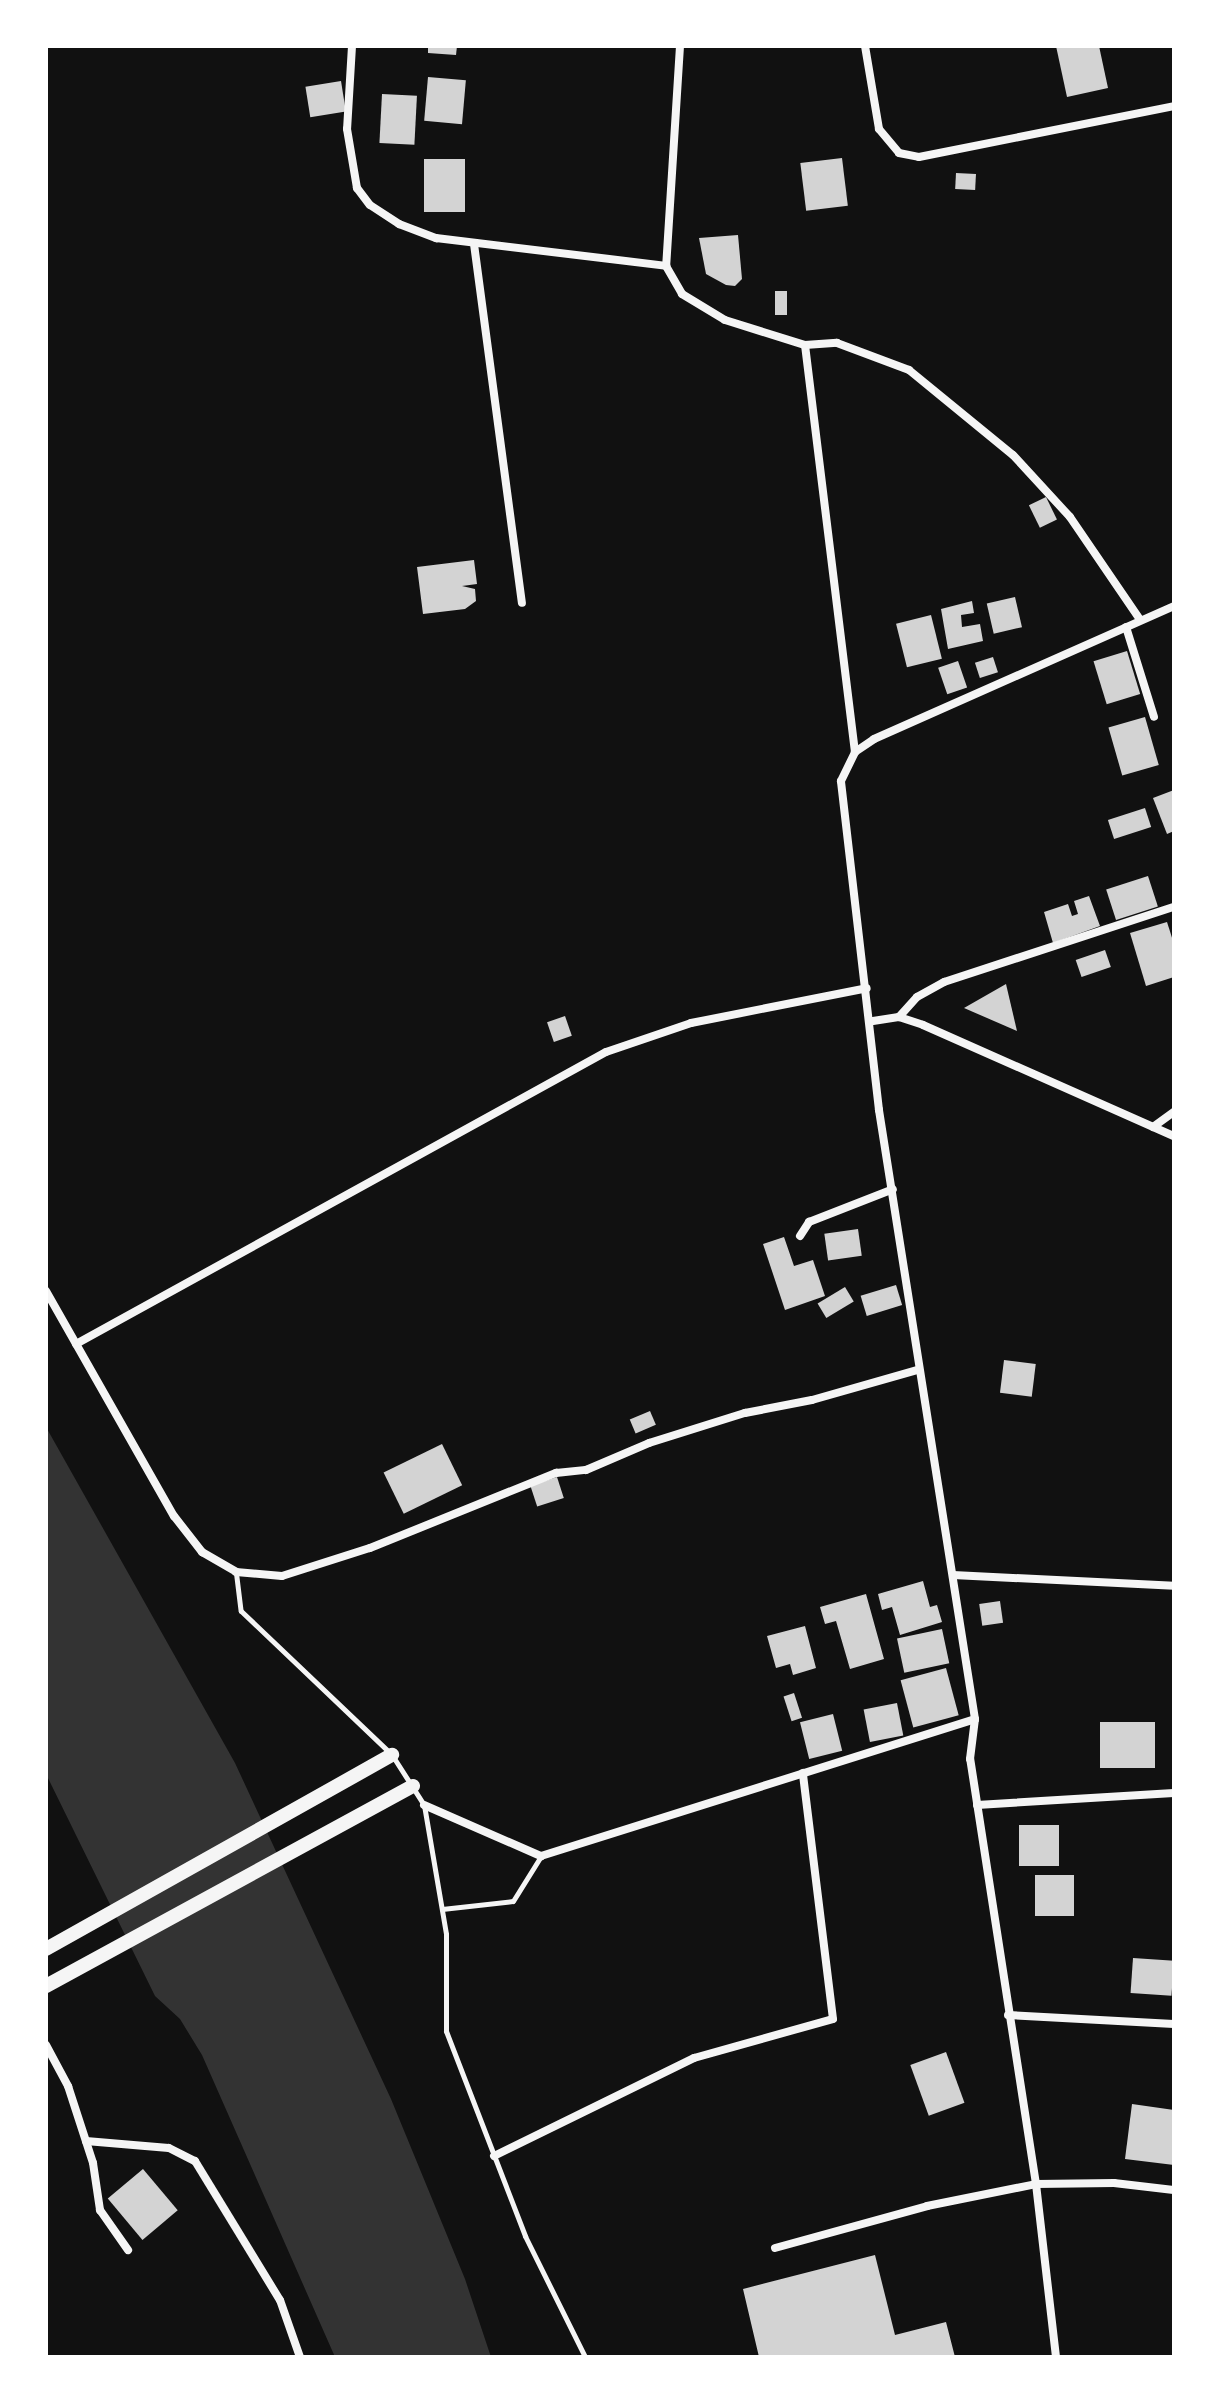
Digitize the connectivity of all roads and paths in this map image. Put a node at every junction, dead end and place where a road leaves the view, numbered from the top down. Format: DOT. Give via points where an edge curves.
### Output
graph roads {
  1 [pos="352,46"];
  2 [pos="680,46"];
  3 [pos="865,46"];
  4 [pos="1174,106"];
  5 [pos="474,244"];
  6 [pos="666,266"];
  7 [pos="805,345"];
  8 [pos="522,603"];
  9 [pos="1174,606"];
  10 [pos="1139,618"];
  11 [pos="1126,627"];
  12 [pos="1154,717"];
  13 [pos="855,752"];
  14 [pos="1174,907"];
  15 [pos="867,988"];
  16 [pos="899,1017"];
  17 [pos="873,1021"];
  18 [pos="1174,1112"];
  19 [pos="1153,1127"];
  20 [pos="1174,1136"];
  21 [pos="893,1189"];
  22 [pos="800,1236"];
  23 [pos="46,1291"];
  24 [pos="76,1344"];
  25 [pos="917,1370"];
  26 [pos="236,1572"];
  27 [pos="953,1575"];
  28 [pos="1174,1586"];
  29 [pos="975,1719"];
  30 [pos="392,1755"];
  31 [pos="803,1773"];
  32 [pos="413,1786"];
  33 [pos="1174,1793"];
  34 [pos="424,1805"];
  35 [pos="977,1805"];
  36 [pos="541,1856"];
  37 [pos="442,1909"];
  38 [pos="46,1949"];
  39 [pos="49,1986"];
  40 [pos="1008,2015"];
  41 [pos="1174,2024"];
  42 [pos="46,2045"];
  43 [pos="86,2141"];
  44 [pos="494,2156"];
  45 [pos="1036,2184"];
  46 [pos="1174,2190"];
  47 [pos="775,2248"];
  48 [pos="128,2250"];
  49 [pos="300,2357"];
  50 [pos="585,2357"];
  51 [pos="1056,2357"];
  1 -- 5 [label="street" via="347,129 357,188 370,205 399,224"];
  2 -- 6 [label="street"];
  3 -- 4 [label="street" via="879,129 899,153 933,154"];
  5 -- 6 [label="street"];
  5 -- 8 [label="street"];
  6 -- 7 [label="street" via="682,294 725,320"];
  7 -- 10 [label="street" via="837,343 909,370 1013,455 1070,517"];
  7 -- 13 [label="street"];
  9 -- 10 [label="street"];
  10 -- 11 [label="street"];
  11 -- 12 [label="street"];
  11 -- 13 [label="street" via="983,687"];
  13 -- 15 [label="street" via="841,781 846,857"];
  14 -- 16 [label="street" via="944,982 917,997"];
  15 -- 17 [label="street"];
  15 -- 24 [label="street" via="691,1023 606,1052"];
  16 -- 17 [label="street"];
  16 -- 19 [label="street"];
  17 -- 21 [label="street" via="879,1110"];
  18 -- 19 [label="street"];
  19 -- 20 [label="street"];
  21 -- 22 [label="street" via="809,1222"];
  21 -- 25 [label="street"];
  23 -- 24 [label="street"];
  24 -- 26 [label="street" via="174,1516 202,1552"];
  25 -- 26 [label="street" via="745,1413 649,1443 586,1470 556,1473 282,1576"];
  25 -- 27 [label="street"];
  26 -- 30 [label="lane" via="241,1611"];
  27 -- 28 [label="street"];
  27 -- 29 [label="street"];
  29 -- 31 [label="street"];
  29 -- 35 [label="street" via="970,1759"];
  30 -- 32 [label="lane"];
  30 -- 38 [label="street"];
  31 -- 36 [label="street"];
  31 -- 44 [label="street" via="833,2019 694,2058"];
  32 -- 34 [label="lane"];
  32 -- 39 [label="street"];
  33 -- 35 [label="street"];
  34 -- 36 [label="street"];
  34 -- 37 [label="lane"];
  35 -- 40 [label="street"];
  36 -- 37 [label="lane" via="513,1901"];
  37 -- 44 [label="lane" via="446,2031"];
  40 -- 41 [label="street"];
  40 -- 45 [label="street"];
  42 -- 43 [label="street" via="68,2086"];
  43 -- 48 [label="street" via="100,2210"];
  43 -- 49 [label="street" via="169,2148 195,2161 280,2300"];
  44 -- 50 [label="lane" via="525,2236"];
  45 -- 46 [label="street" via="1114,2183"];
  45 -- 47 [label="street" via="927,2206"];
  45 -- 51 [label="street"];
}
